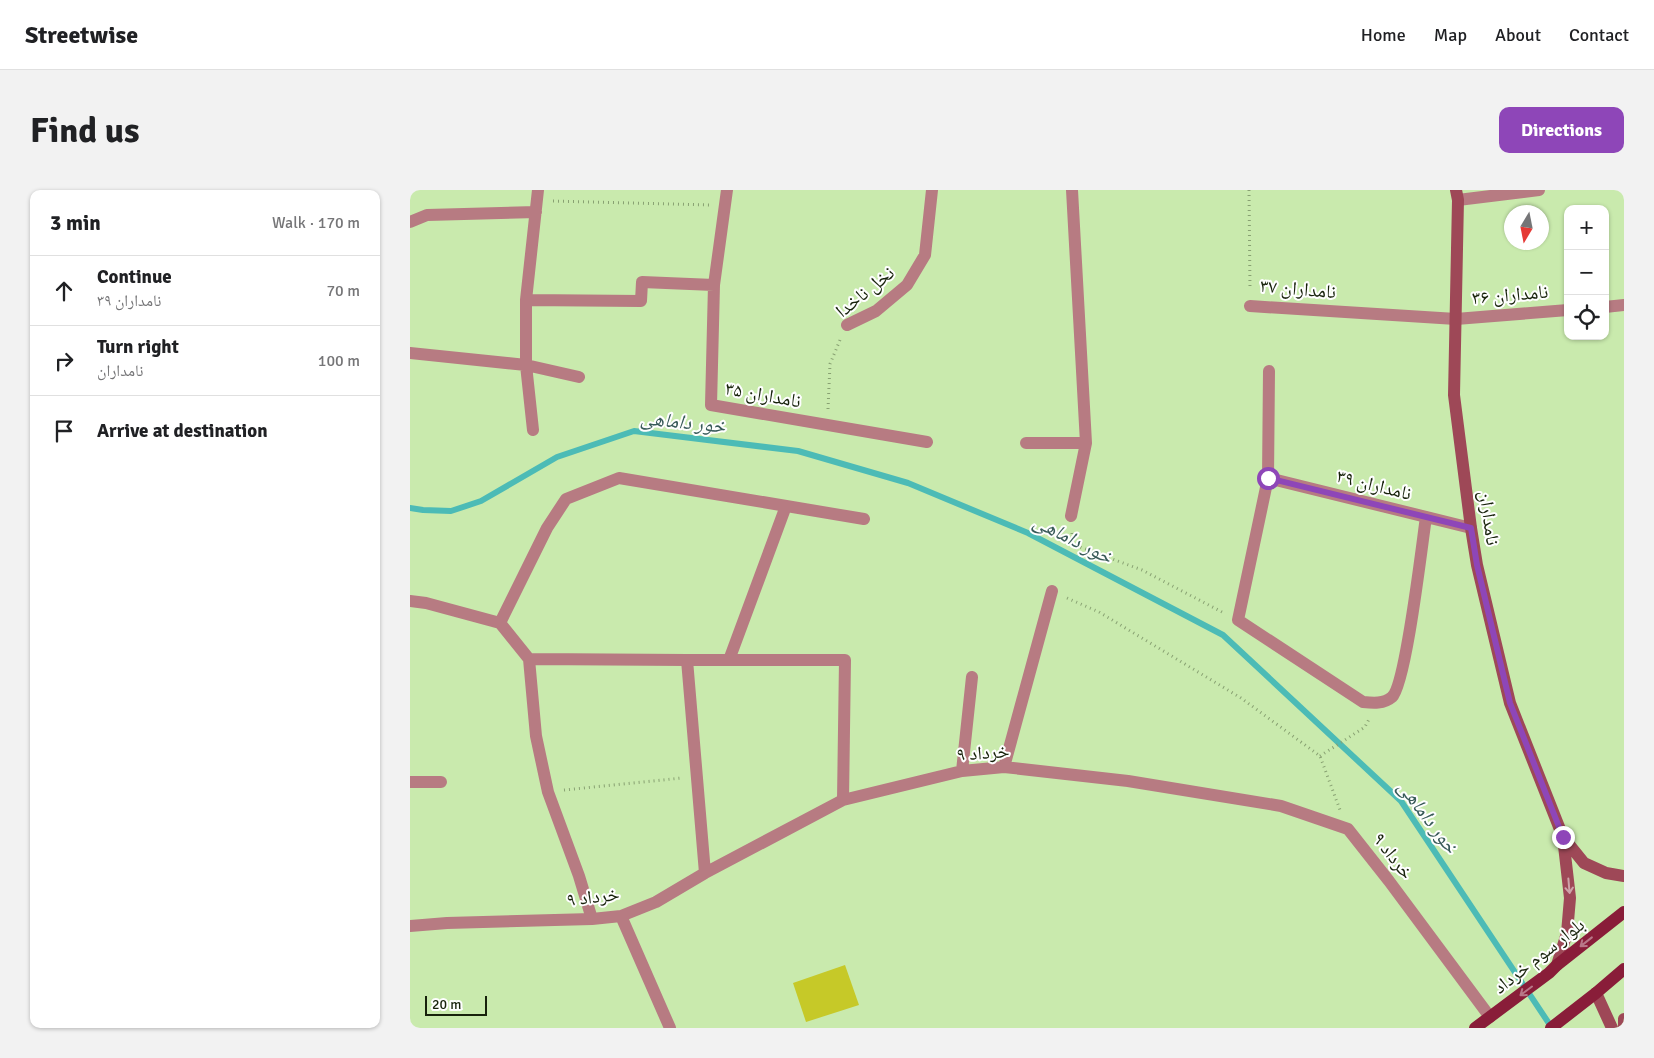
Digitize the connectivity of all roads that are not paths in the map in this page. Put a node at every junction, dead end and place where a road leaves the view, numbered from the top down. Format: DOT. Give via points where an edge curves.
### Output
graph roads {
  1 [pos="727,190"];
  2 [pos="932,190"];
  3 [pos="1072,190"];
  4 [pos="1539,190"];
  5 [pos="1457,195"];
  6 [pos="537,201"];
  7 [pos="410,222"];
  8 [pos="714,285"];
  9 [pos="526,300"];
  10 [pos="1624,305"];
  11 [pos="1250,306"];
  12 [pos="1609,307"];
  13 [pos="1564,310"];
  14 [pos="1456,318"];
  15 [pos="847,325"];
  16 [pos="410,353"];
  17 [pos="526,366"];
  18 [pos="1269,371"];
  19 [pos="579,377"];
  20 [pos="534,430"];
  21 [pos="927,442"];
  22 [pos="1026,443"];
  23 [pos="1086,443"];
  24 [pos="1268,478"];
  25 [pos="786,506"];
  26 [pos="1071,516"];
  27 [pos="1426,517"];
  28 [pos="864,519"];
  29 [pos="1471,528"];
  30 [pos="1052,591"];
  31 [pos="410,601"];
  32 [pos="500,623"];
  33 [pos="529,659"];
  34 [pos="688,660"];
  35 [pos="729,660"];
  36 [pos="972,677"];
  37 [pos="1004,768"];
  38 [pos="962,771"];
  39 [pos="410,782"];
  40 [pos="441,782"];
  41 [pos="844,800"];
  42 [pos="1563,837"];
  43 [pos="705,873"];
  44 [pos="1624,876"];
  45 [pos="1624,912"];
  46 [pos="621,916"];
  47 [pos="592,919"];
  48 [pos="410,926"];
  49 [pos="1553,969"];
  50 [pos="1624,970"];
  51 [pos="1596,993"];
  52 [pos="1490,1017"];
  53 [pos="1624,1019"];
  54 [pos="1624,1026"];
  55 [pos="670,1028"];
  56 [pos="1475,1028"];
  57 [pos="1551,1028"];
  58 [pos="1612,1028"];
  1 -- 8 [label="street, نامداران ۳۵"];
  2 -- 15 [label="street, نخل ناخدا" via="924,255 907,284 876,311"];
  3 -- 23 [label="street"];
  4 -- 5 [label="street"];
  5 -- 14 [label="street, نامداران"];
  6 -- 7 [label="street" via="427,215"];
  6 -- 9 [label="street"];
  8 -- 9 [label="street" via="642,282 641,301"];
  8 -- 21 [label="street, نامداران ۳۵" via="711,404"];
  9 -- 17 [label="street"];
  10 -- 12 [label="street"];
  11 -- 14 [label="street, نامداران ۳۷"];
  13 -- 14 [label="street, نامداران ۳۶"];
  14 -- 29 [label="street, نامداران" via="1454,395"];
  16 -- 17 [label="street"];
  17 -- 19 [label="street"];
  17 -- 20 [label="street"];
  18 -- 24 [label="street"];
  22 -- 23 [label="street"];
  23 -- 26 [label="street"];
  24 -- 27 [label="street, نامداران ۳۹"];
  24 -- 27 [label="street" via="1238,620 1363,702 1378,703 1393,697 1400,682"];
  25 -- 28 [label="street"];
  25 -- 32 [label="street" via="619,478 566,499 547,528"];
  25 -- 35 [label="street"];
  27 -- 29 [label="street, نامداران ۳۹"];
  29 -- 42 [label="street, نامداران" via="1510,703"];
  30 -- 37 [label="street"];
  31 -- 32 [label="street"];
  32 -- 33 [label="street"];
  33 -- 34 [label="street"];
  33 -- 47 [label="street" via="536,736 548,792"];
  34 -- 35 [label="street"];
  34 -- 43 [label="street"];
  35 -- 41 [label="street" via="845,660"];
  36 -- 38 [label="street"];
  37 -- 38 [label="street, خرداد ۹"];
  37 -- 52 [label="street, خرداد ۹" via="1128,781 1281,806 1348,829"];
  38 -- 41 [label="street, خرداد ۹"];
  39 -- 40 [label="street"];
  41 -- 43 [label="street, خرداد ۹"];
  42 -- 44 [label="street, نامداران" via="1584,863 1606,873"];
  42 -- 49 [label="street, نامداران, one-way" via="1570,898 1567,933"];
  43 -- 46 [label="street, خرداد ۹" via="656,902"];
  45 -- 49 [label="main road, بلوار سوم خرداد, one-way"];
  46 -- 47 [label="street, خرداد ۹"];
  46 -- 55 [label="street"];
  47 -- 48 [label="street, خرداد ۹"];
  49 -- 52 [label="main road, بلوار سوم خرداد, one-way"];
  50 -- 51 [label="main road"];
  51 -- 57 [label="main road"];
  51 -- 58 [label="street"];
  52 -- 56 [label="main road, بلوار سوم خرداد"];
  53 -- 54 [label="street"];
}
